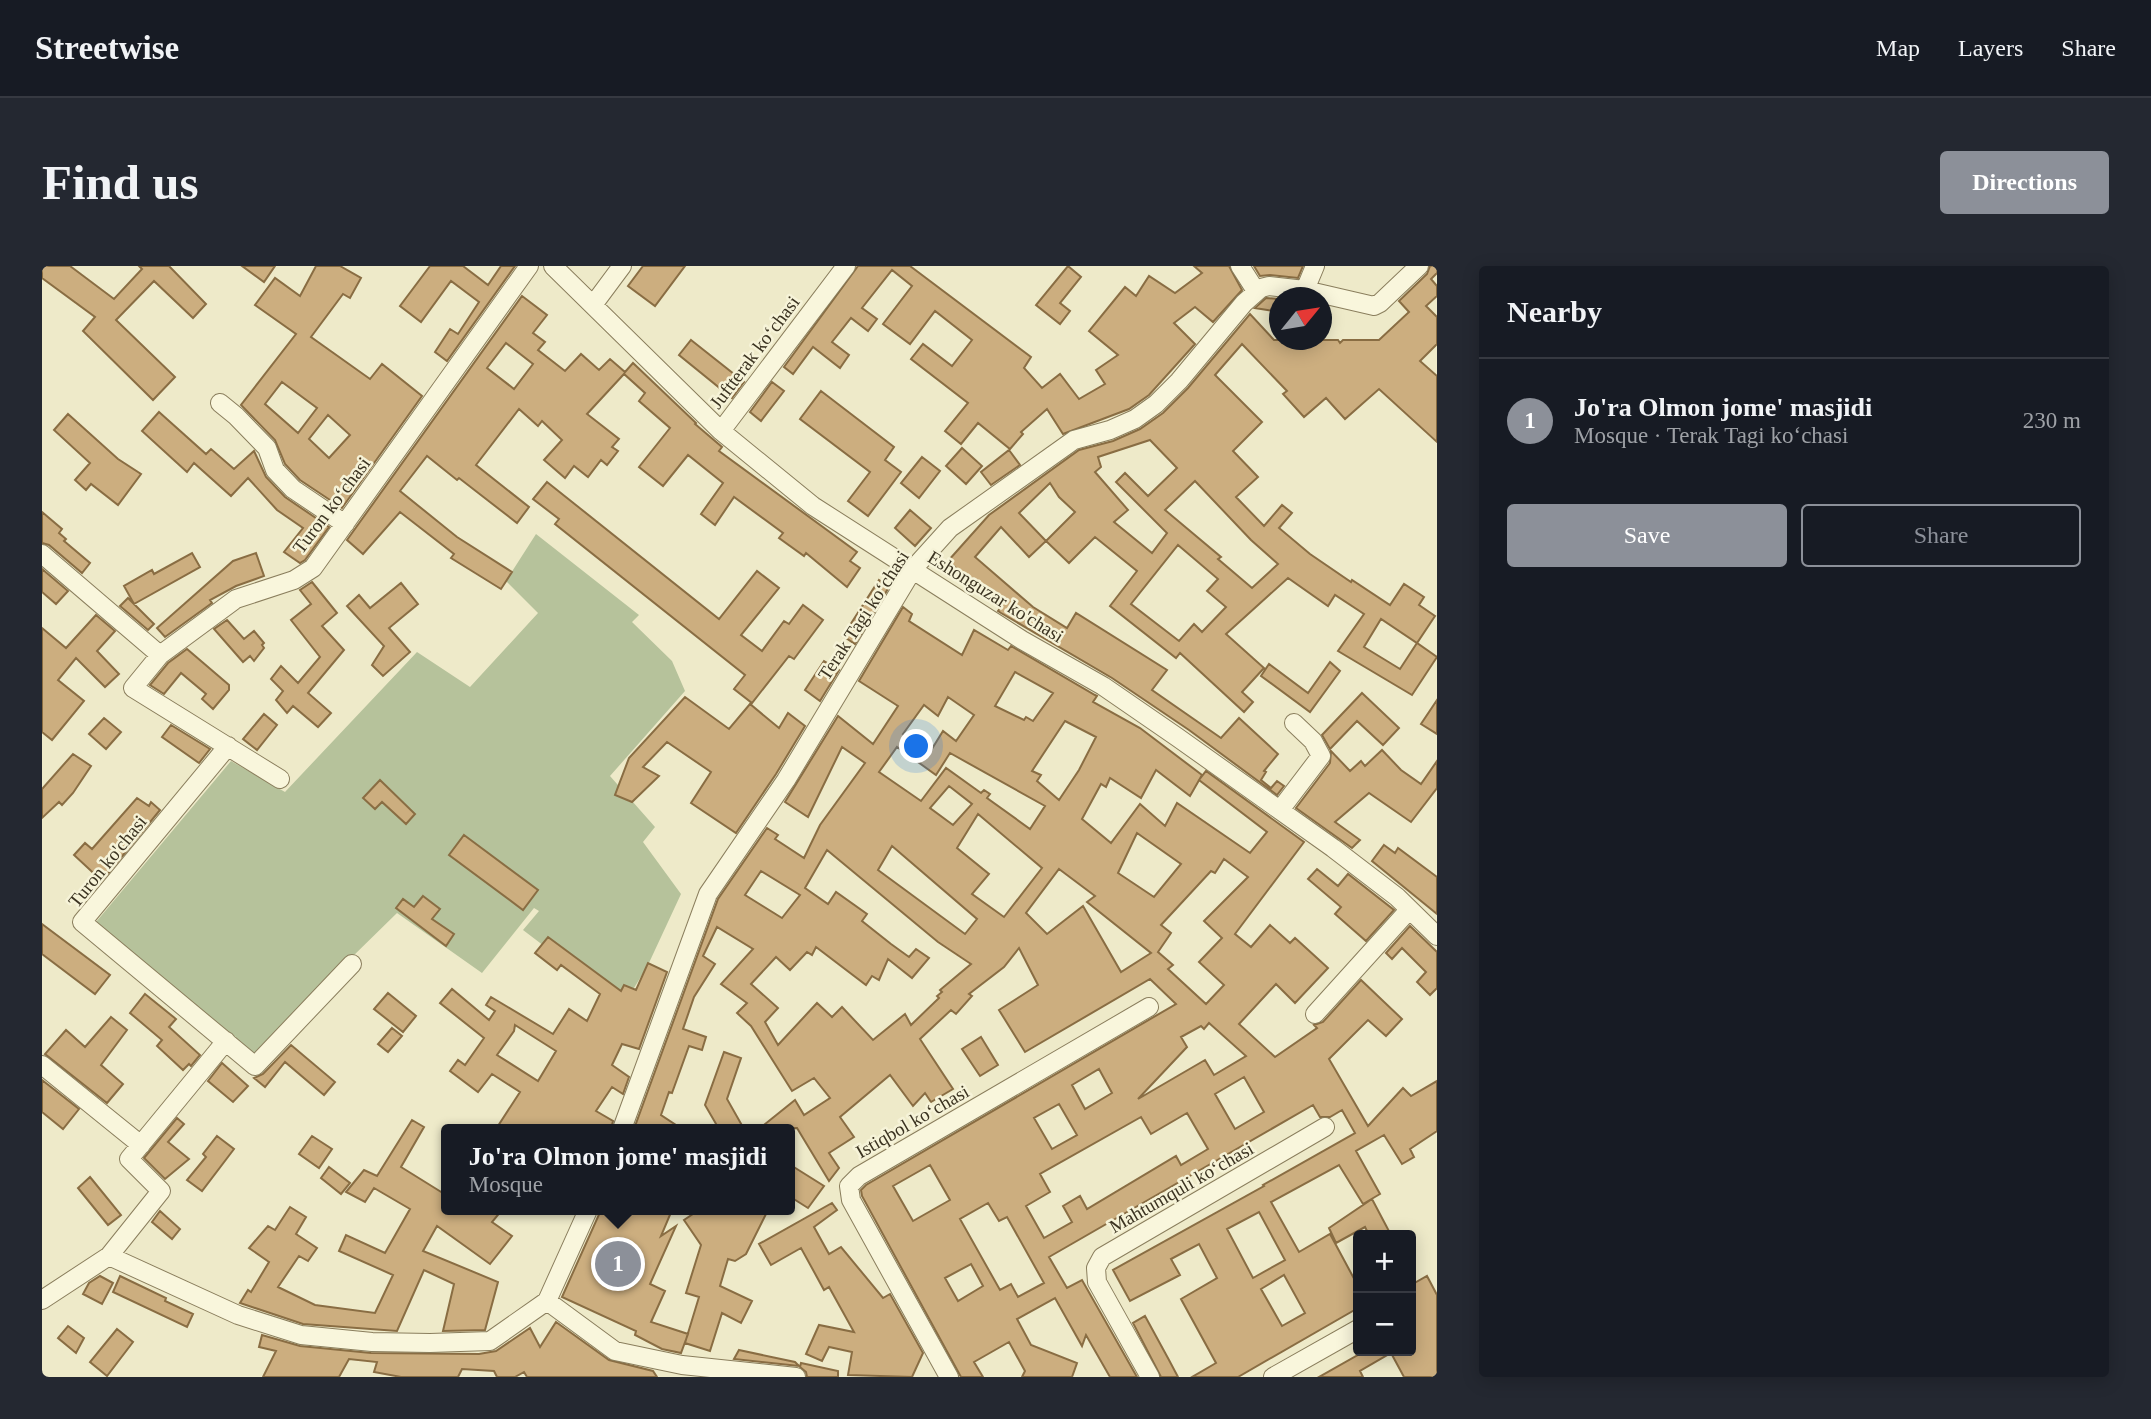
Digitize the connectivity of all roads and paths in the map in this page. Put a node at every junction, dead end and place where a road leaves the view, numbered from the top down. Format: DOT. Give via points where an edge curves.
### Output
graph roads {
  1 [pos="529,266"];
  2 [pos="553,266"];
  3 [pos="622,266"];
  4 [pos="846,266"];
  5 [pos="1240,266"];
  6 [pos="1315,266"];
  7 [pos="1419,266"];
  8 [pos="1278,287"];
  9 [pos="1306,287"];
  10 [pos="1256,291"];
  11 [pos="1332,296"];
  12 [pos="593,305"];
  13 [pos="220,403"];
  14 [pos="721,431"];
  15 [pos="345,524"];
  16 [pos="42,554"];
  17 [pos="914,569"];
  18 [pos="160,655"];
  19 [pos="1294,723"];
  20 [pos="228,747"];
  21 [pos="280,779"];
  22 [pos="1280,810"];
  23 [pos="1409,910"];
  24 [pos="1437,936"];
  25 [pos="352,964"];
  26 [pos="1149,1007"];
  27 [pos="1315,1014"];
  28 [pos="226,1041"];
  29 [pos="42,1065"];
  30 [pos="624,1124"];
  31 [pos="1325,1127"];
  32 [pos="141,1144"];
  33 [pos="585,1215"];
  34 [pos="109,1256"];
  35 [pos="42,1300"];
  36 [pos="547,1301"];
  37 [pos="1353,1332"];
  38 [pos="686,1371"];
  39 [pos="796,1377"];
  40 [pos="948,1377"];
  41 [pos="1150,1377"];
  42 [pos="1273,1377"];
  1 -- 15 [label="street, Turon koʻchasi"];
  2 -- 12 [label="street, Eshonguzar ko'chasi"];
  3 -- 12 [label="street"];
  4 -- 14 [label="street, Juftterak koʻchasi"];
  5 -- 10 [label="street"];
  6 -- 9 [label="street"];
  7 -- 11 [label="street" via="1374,306"];
  8 -- 10 [label="street"];
  10 -- 17 [label="street, Terak Tagi koʻchasi" via="1156,404 1135,419 1055,451 950,528"];
  12 -- 14 [label="street, Eshonguzar ko'chasi"];
  13 -- 15 [label="street" via="267,448 275,470 293,489"];
  14 -- 17 [label="street, Eshonguzar ko'chasi" via="813,506"];
  15 -- 18 [label="street, Turon koʻchasi" via="313,568 294,580 236,599"];
  16 -- 18 [label="street"];
  17 -- 22 [label="street, Eshonguzar ko'chasi" via="1102,686"];
  17 -- 30 [label="street, Terak Tagi koʻchasi" via="786,780 708,894"];
  18 -- 20 [label="street" via="133,688"];
  19 -- 22 [label="street" via="1321,756"];
  20 -- 21 [label="street"];
  20 -- 28 [label="street, Turon ko'chasi" via="82,922"];
  22 -- 23 [label="street, Eshonguzar ko'chasi"];
  23 -- 24 [label="street, Eshonguzar ko'chasi"];
  23 -- 27 [label="street"];
  25 -- 28 [label="street" via="255,1066"];
  26 -- 40 [label="street, Istiqbol koʻchasi" via="849,1186 851,1200"];
  28 -- 32 [label="street"];
  29 -- 32 [label="street"];
  31 -- 41 [label="street, Mahtumquli koʻchasi" via="1102,1257 1096,1268 1097,1282"];
  32 -- 34 [label="street" via="129,1159 161,1191"];
  33 -- 36 [label="street"];
  34 -- 35 [label="street"];
  34 -- 36 [label="street" via="239,1315 301,1335 430,1343 490,1341"];
  36 -- 38 [label="street" via="615,1352"];
  37 -- 42 [label="street"];
  38 -- 39 [label="street"];
}
